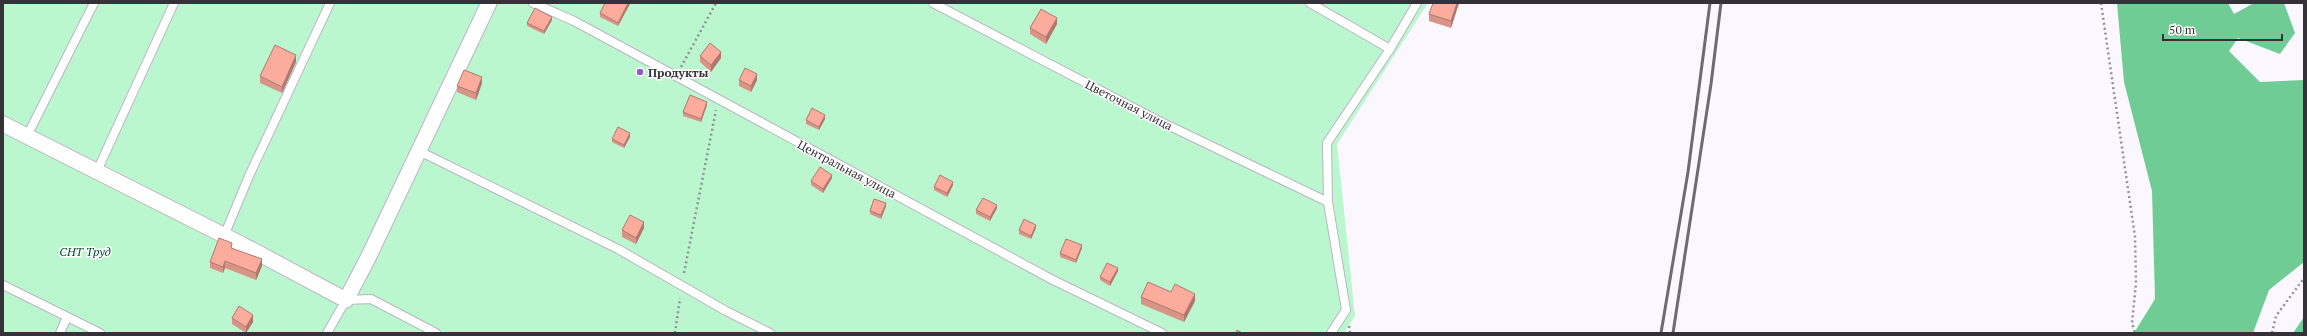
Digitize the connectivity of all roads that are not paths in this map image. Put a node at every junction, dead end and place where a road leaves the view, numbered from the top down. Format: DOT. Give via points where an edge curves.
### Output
graph roads {
  1 [pos="94,3"];
  2 [pos="174,3"];
  3 [pos="330,3"];
  4 [pos="489,3"];
  5 [pos="534,3"];
  6 [pos="933,3"];
  7 [pos="1310,3"];
  8 [pos="1417,3"];
  9 [pos="1390,49"];
  10 [pos="3,124"];
  11 [pos="27,136"];
  12 [pos="419,151"];
  13 [pos="96,171"];
  14 [pos="1328,202"];
  15 [pos="224,236"];
  16 [pos="3,285"];
  17 [pos="346,300"];
  18 [pos="67,316"];
  19 [pos="60,333"];
  20 [pos="100,333"];
  21 [pos="326,333"];
  22 [pos="436,333"];
  23 [pos="770,333"];
  24 [pos="1162,333"];
  25 [pos="1331,333"];
  1 -- 11 [label="lane"];
  2 -- 13 [label="lane"];
  3 -- 15 [label="lane"];
  4 -- 12 [label="street"];
  5 -- 24 [label="lane, Центральная улица" via="574,21 1050,279"];
  6 -- 14 [label="lane, Цветочная улица" via="1155,118"];
  7 -- 9 [label="lane"];
  8 -- 9 [label="lane"];
  9 -- 14 [label="lane" via="1328,143"];
  10 -- 11 [label="street"];
  11 -- 13 [label="street"];
  12 -- 17 [label="street"];
  12 -- 23 [label="lane" via="618,249"];
  13 -- 15 [label="street"];
  14 -- 25 [label="lane" via="1346,310"];
  15 -- 17 [label="street"];
  16 -- 18 [label="lane"];
  17 -- 21 [label="lane"];
  17 -- 22 [label="lane" via="371,299"];
  18 -- 19 [label="lane"];
  18 -- 20 [label="lane"];
}
